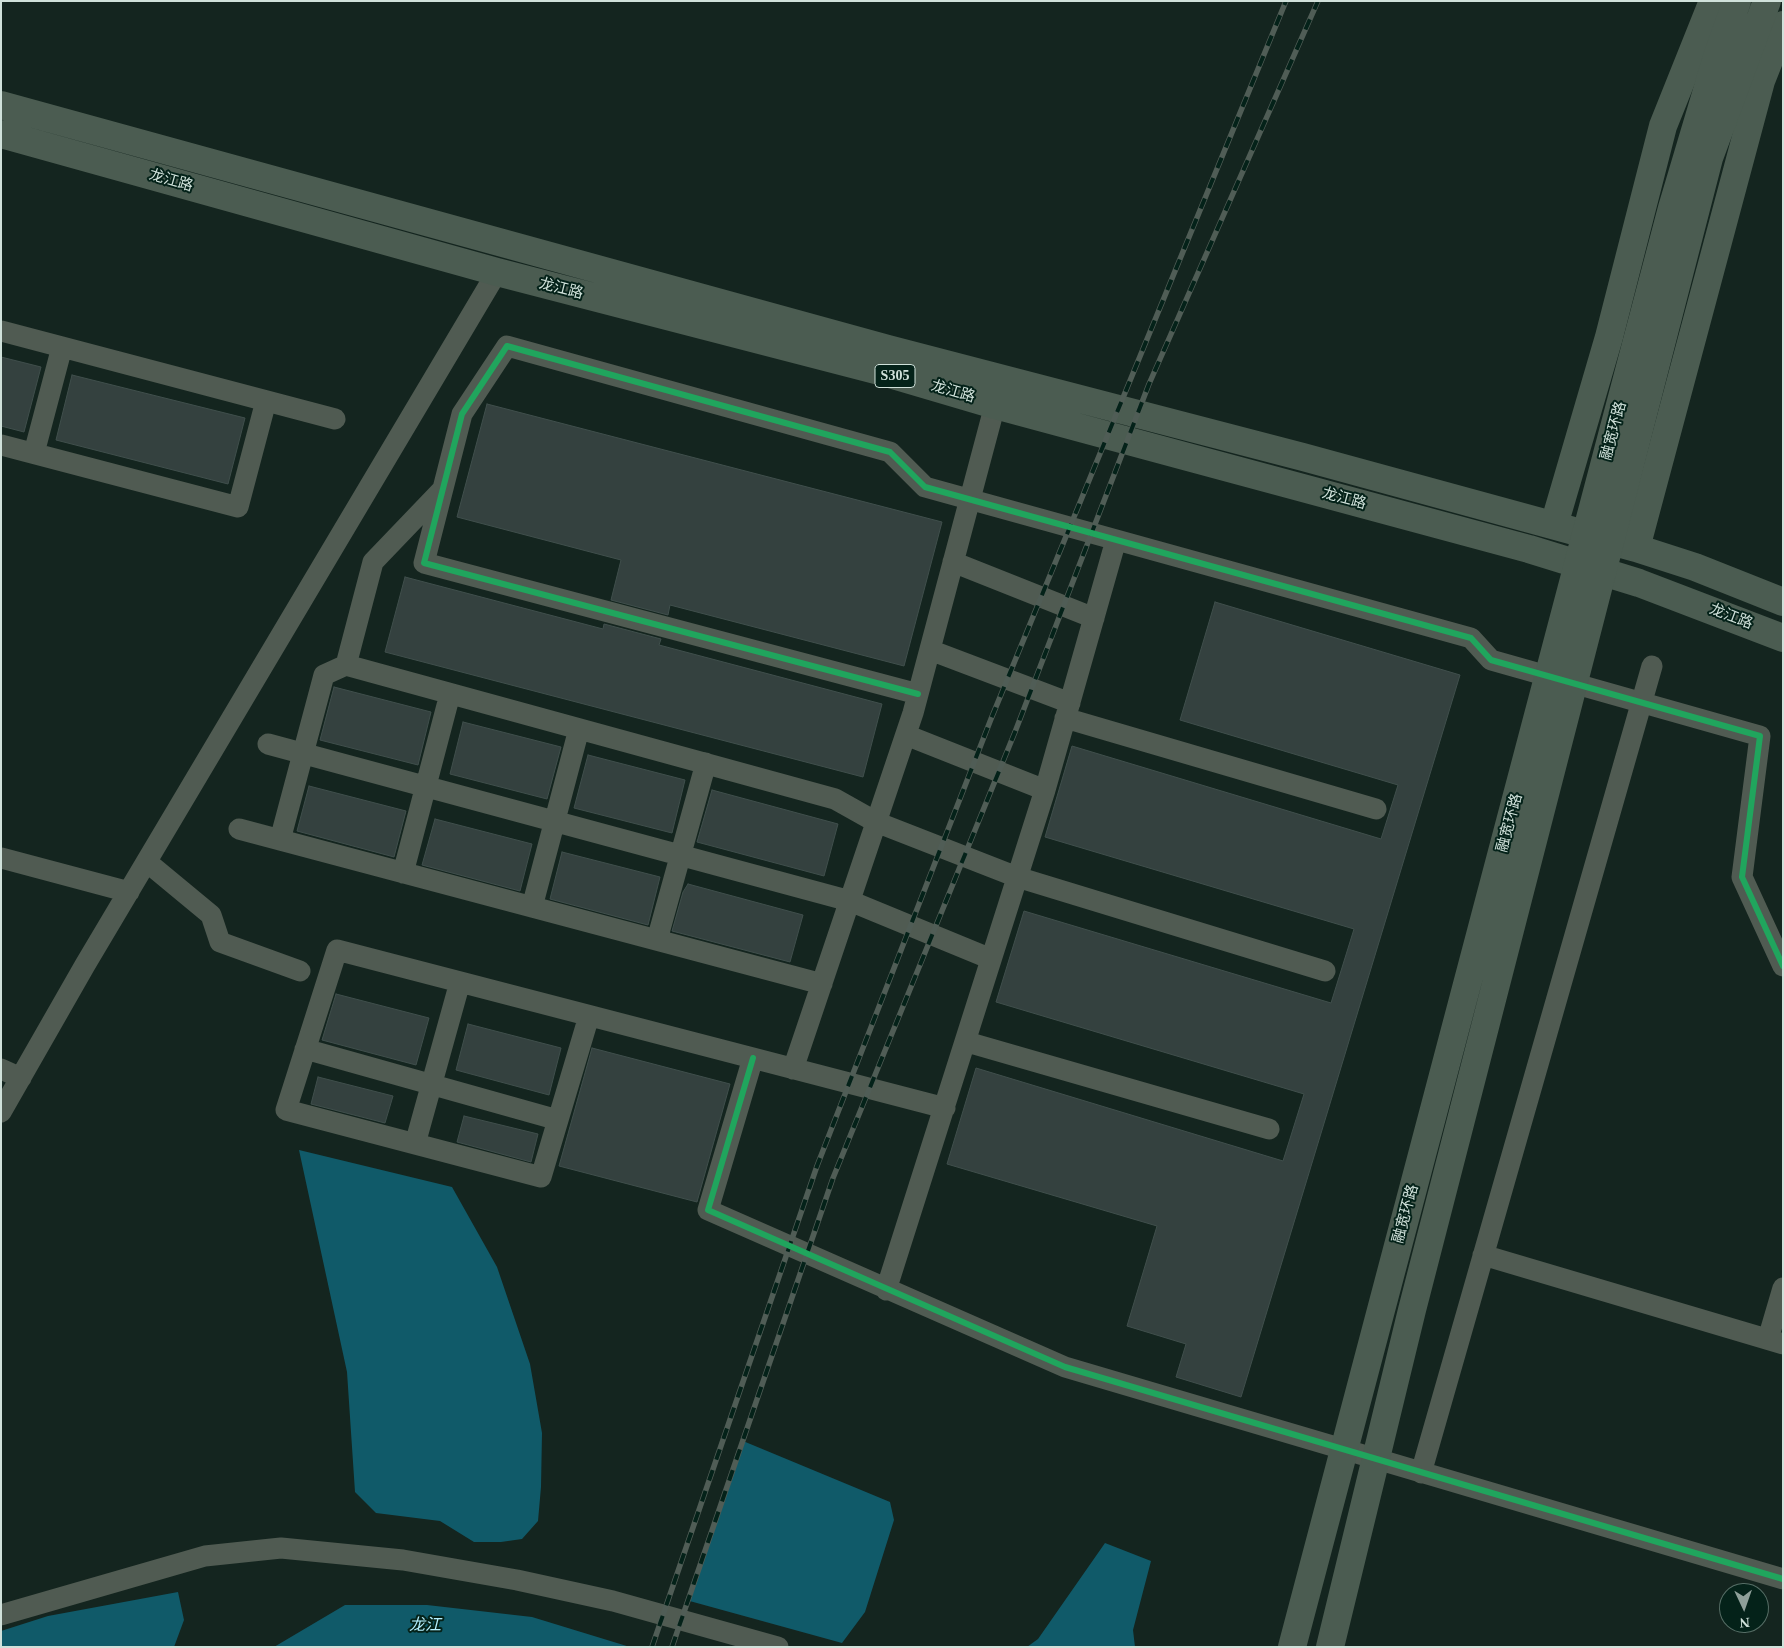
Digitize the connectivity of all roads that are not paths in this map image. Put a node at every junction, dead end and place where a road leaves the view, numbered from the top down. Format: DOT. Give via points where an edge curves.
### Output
graph roads {
  1 [pos="1713,1"];
  2 [pos="1737,1"];
  3 [pos="1767,1"];
  4 [pos="1783,24"];
  5 [pos="1,105"];
  6 [pos="1,134"];
  7 [pos="497,272"];
  8 [pos="1,331"];
  9 [pos="62,347"];
  10 [pos="266,401"];
  11 [pos="995,405"];
  12 [pos="335,419"];
  13 [pos="1,445"];
  14 [pos="34,453"];
  15 [pos="442,490"];
  16 [pos="970,499"];
  17 [pos="1554,526"];
  18 [pos="1116,540"];
  19 [pos="1636,548"];
  20 [pos="953,562"];
  21 [pos="1783,602"];
  22 [pos="1094,618"];
  23 [pos="1783,638"];
  24 [pos="930,650"];
  25 [pos="346,665"];
  26 [pos="1652,666"];
  27 [pos="450,694"];
  28 [pos="918,694"];
  29 [pos="1641,703"];
  30 [pos="1068,710"];
  31 [pos="579,729"];
  32 [pos="906,735"];
  33 [pos="268,744"];
  34 [pos="303,753"];
  35 [pos="706,763"];
  36 [pos="426,786"];
  37 [pos="1045,790"];
  38 [pos="1376,810"];
  39 [pos="554,821"];
  40 [pos="876,822"];
  41 [pos="239,829"];
  42 [pos="280,840"];
  43 [pos="681,855"];
  44 [pos="1,858"];
  45 [pos="147,862"];
  46 [pos="403,873"];
  47 [pos="1017,878"];
  48 [pos="128,892"];
  49 [pos="850,901"];
  50 [pos="532,907"];
  51 [pos="658,940"];
  52 [pos="991,959"];
  53 [pos="1783,966"];
  54 [pos="300,971"];
  55 [pos="1324,971"];
  56 [pos="460,982"];
  57 [pos="822,984"];
  58 [pos="589,1016"];
  59 [pos="967,1042"];
  60 [pos="305,1049"];
  61 [pos="753,1058"];
  62 [pos="1,1069"];
  63 [pos="794,1069"];
  64 [pos="21,1078"];
  65 [pos="432,1084"];
  66 [pos="945,1108"];
  67 [pos="1,1112"];
  68 [pos="558,1120"];
  69 [pos="1269,1129"];
  70 [pos="415,1144"];
  71 [pos="1483,1255"];
  72 [pos="1783,1288"];
  73 [pos="886,1290"];
  74 [pos="1775,1341"];
  75 [pos="1421,1473"];
  76 [pos="1783,1579"];
  77 [pos="1,1615"];
  78 [pos="778,1647"];
  79 [pos="1292,1647"];
  80 [pos="1330,1647"];
  1 -- 17 [label="main road" via="1663,126 1609,338"];
  2 -- 79 [label="main road, 融宽环路, bridge" via="1717,56 1670,218"];
  3 -- 80 [label="main road, 融宽环路, bridge" via="1709,158 1417,1291"];
  4 -- 19 [label="main road" via="1761,81"];
  5 -- 17 [label="main road, 龙江路 / S305" via="888,349 1303,456"];
  6 -- 7 [label="main road, 龙江路 / S305"];
  7 -- 11 [label="main road, 龙江路 / S305" via="883,372"];
  7 -- 45 [label="street"];
  8 -- 9 [label="street"];
  9 -- 10 [label="street"];
  9 -- 14 [label="street"];
  10 -- 12 [label="street"];
  10 -- 14 [label="street" via="238,507"];
  11 -- 16 [label="street"];
  11 -- 23 [label="main road, 龙江路 / S305" via="1590,567"];
  13 -- 14 [label="street"];
  15 -- 16 [label="street" via="462,414 507,346 890,452 925,487"];
  15 -- 25 [label="street" via="373,562"];
  15 -- 28 [label="street" via="424,563"];
  16 -- 18 [label="street"];
  16 -- 20 [label="street"];
  17 -- 19 [label="main road, 龙江路 / S305"];
  18 -- 22 [label="street"];
  18 -- 29 [label="street" via="1471,638 1491,660"];
  19 -- 21 [label="main road, 龙江路 / S305" via="1695,567"];
  20 -- 22 [label="street"];
  20 -- 24 [label="street"];
  22 -- 30 [label="street"];
  24 -- 28 [label="street"];
  24 -- 30 [label="street"];
  25 -- 27 [label="street"];
  25 -- 34 [label="street" via="324,675"];
  26 -- 29 [label="street"];
  27 -- 31 [label="street"];
  27 -- 36 [label="street"];
  28 -- 32 [label="street"];
  29 -- 53 [label="street" via="1760,736 1742,877"];
  29 -- 71 [label="street"];
  30 -- 37 [label="street"];
  30 -- 38 [label="street"];
  31 -- 35 [label="street"];
  31 -- 39 [label="street"];
  32 -- 37 [label="street"];
  32 -- 40 [label="street"];
  33 -- 34 [label="street"];
  34 -- 36 [label="street"];
  34 -- 42 [label="street"];
  35 -- 40 [label="street" via="835,799"];
  35 -- 43 [label="street"];
  36 -- 39 [label="street"];
  36 -- 46 [label="street"];
  37 -- 47 [label="street"];
  39 -- 43 [label="street"];
  39 -- 50 [label="street"];
  40 -- 47 [label="street"];
  40 -- 49 [label="street"];
  41 -- 42 [label="street"];
  42 -- 46 [label="street"];
  43 -- 49 [label="street"];
  43 -- 51 [label="street"];
  44 -- 48 [label="street"];
  45 -- 48 [label="street"];
  45 -- 54 [label="street" via="211,915 220,942"];
  46 -- 50 [label="street"];
  47 -- 52 [label="street"];
  47 -- 55 [label="street"];
  48 -- 64 [label="street"];
  49 -- 52 [label="street"];
  49 -- 57 [label="street"];
  50 -- 51 [label="street"];
  51 -- 57 [label="street"];
  52 -- 59 [label="street"];
  56 -- 58 [label="street"];
  56 -- 60 [label="street" via="338,950"];
  56 -- 65 [label="street"];
  57 -- 63 [label="street"];
  58 -- 61 [label="street"];
  58 -- 68 [label="street"];
  59 -- 66 [label="street"];
  59 -- 69 [label="street"];
  60 -- 65 [label="street"];
  60 -- 70 [label="street" via="286,1110"];
  61 -- 63 [label="street"];
  61 -- 73 [label="street" via="708,1210"];
  62 -- 64 [label="street"];
  63 -- 66 [label="street"];
  64 -- 67 [label="street"];
  65 -- 68 [label="street"];
  65 -- 70 [label="street"];
  66 -- 73 [label="street"];
  68 -- 70 [label="street" via="541,1177"];
  71 -- 74 [label="street"];
  71 -- 75 [label="street"];
  72 -- 74 [label="street"];
  73 -- 75 [label="street" via="1065,1367"];
  75 -- 76 [label="street"];
  77 -- 78 [label="street" via="205,1556 280,1548 403,1560 517,1580 613,1600"];
}
